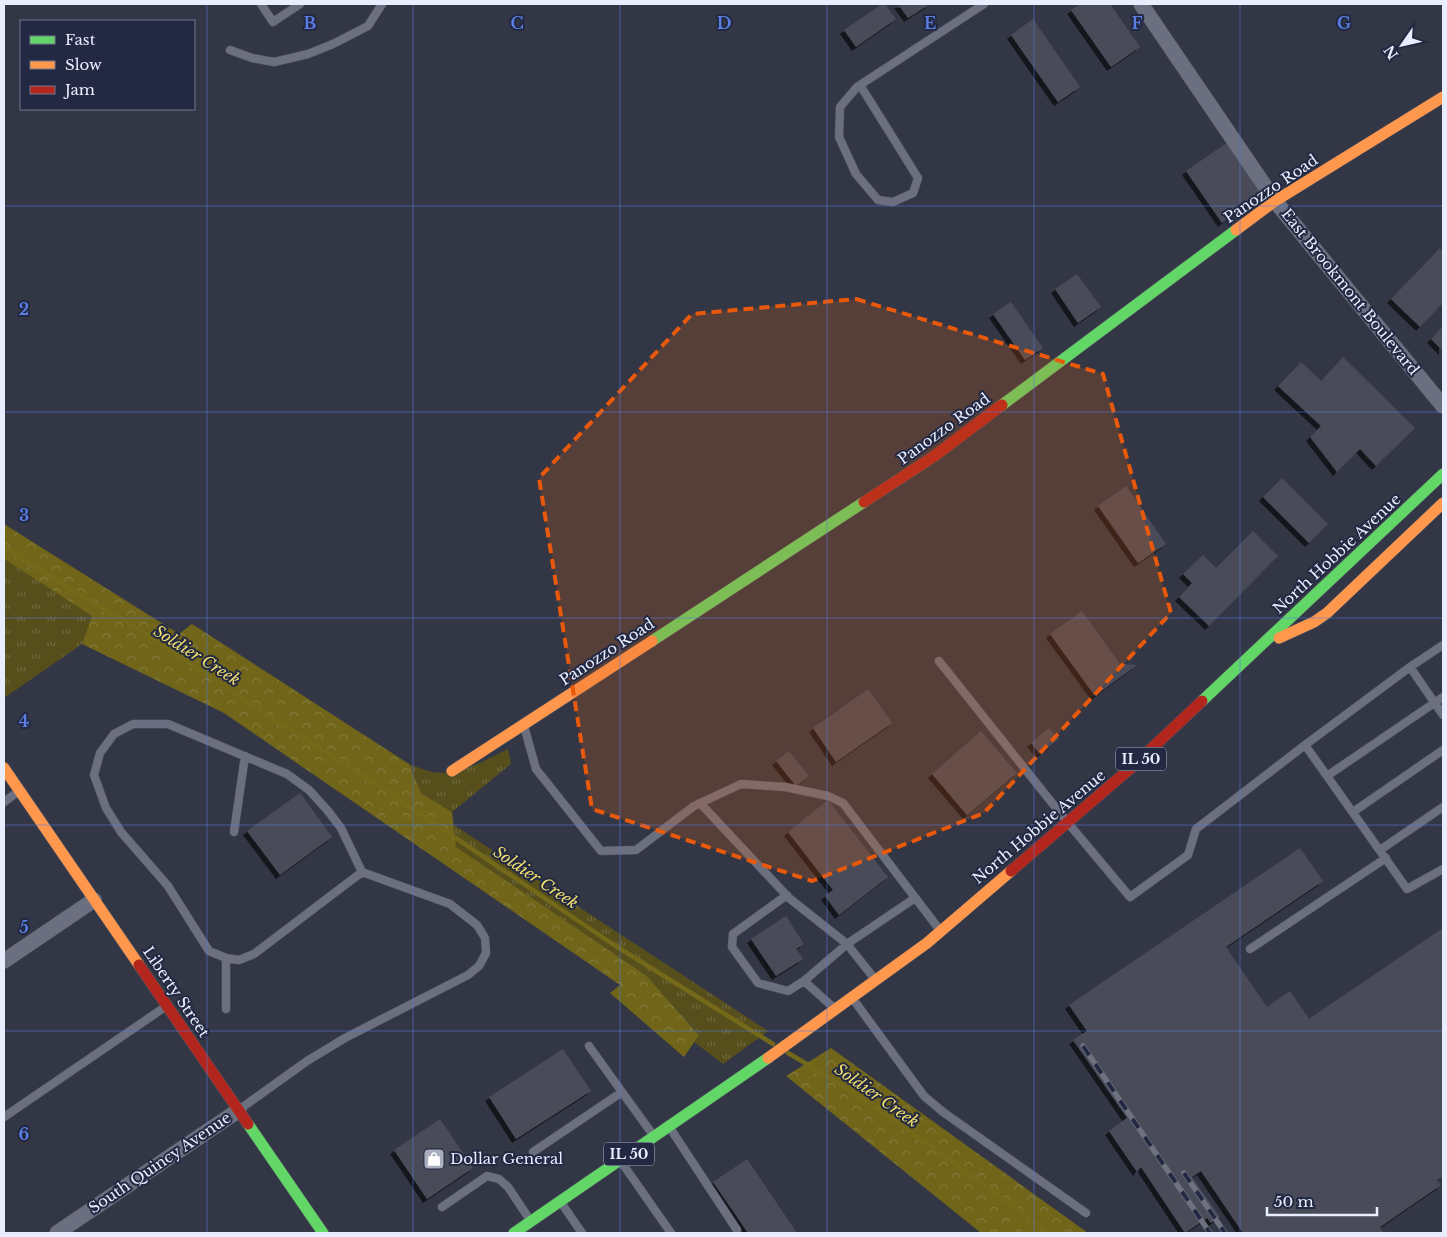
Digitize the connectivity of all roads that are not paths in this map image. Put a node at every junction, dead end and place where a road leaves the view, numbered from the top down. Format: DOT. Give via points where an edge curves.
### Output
graph roads {
  1 [pos="261,4"];
  2 [pos="300,4"];
  3 [pos="382,4"];
  4 [pos="984,4"];
  5 [pos="1141,4"];
  6 [pos="230,50"];
  7 [pos="860,84"];
  8 [pos="1443,97"];
  9 [pos="1275,201"];
  10 [pos="1443,406"];
  11 [pos="1443,474"];
  12 [pos="1443,503"];
  13 [pos="1443,645"];
  14 [pos="1261,646"];
  15 [pos="939,661"];
  16 [pos="1410,667"];
  17 [pos="1443,697"];
  18 [pos="1435,703"];
  19 [pos="1443,715"];
  20 [pos="523,724"];
  21 [pos="1305,745"];
  22 [pos="1443,750"];
  23 [pos="245,756"];
  24 [pos="4,768"];
  25 [pos="452,771"];
  26 [pos="1327,776"];
  27 [pos="20,791"];
  28 [pos="4,802"];
  29 [pos="700,803"];
  30 [pos="1443,807"];
  31 [pos="1353,812"];
  32 [pos="1068,823"];
  33 [pos="234,832"];
  34 [pos="1380,850"];
  35 [pos="1386,858"];
  36 [pos="1443,869"];
  37 [pos="362,872"];
  38 [pos="787,895"];
  39 [pos="915,898"];
  40 [pos="94,900"];
  41 [pos="940,931"];
  42 [pos="847,944"];
  43 [pos="1250,949"];
  44 [pos="226,958"];
  45 [pos="4,961"];
  46 [pos="876,980"];
  47 [pos="804,982"];
  48 [pos="852,997"];
  49 [pos="167,1006"];
  50 [pos="226,1009"];
  51 [pos="835,1009"];
  52 [pos="589,1046"];
  53 [pos="622,1092"];
  54 [pos="239,1110"];
  55 [pos="4,1118"];
  56 [pos="669,1126"];
  57 [pos="654,1136"];
  58 [pos="533,1152"];
  59 [pos="621,1160"];
  60 [pos="560,1202"];
  61 [pos="442,1207"];
  62 [pos="1086,1213"];
  63 [pos="531,1221"];
  64 [pos="57,1233"];
  65 [pos="323,1233"];
  66 [pos="514,1233"];
  67 [pos="582,1233"];
  68 [pos="671,1233"];
  69 [pos="737,1233"];
  1 -- 2 [label="lane" via="273,22"];
  3 -- 6 [label="lane" via="368,26 308,54 274,62"];
  4 -- 7 [label="lane"];
  5 -- 9 [label="street, East Brookmont Boulevard"];
  7 -- 7 [label="lane" via="840,107 838,137 856,174 878,200 893,202 913,193 918,178"];
  8 -- 9 [label="street, Panozzo Road"];
  9 -- 10 [label="street, East Brookmont Boulevard"];
  9 -- 20 [label="street, Panozzo Road" via="933,457"];
  11 -- 14 [label="street, North Hobbie Avenue / IL 50"];
  12 -- 14 [label="street" via="1327,614"];
  13 -- 16 [label="lane"];
  14 -- 32 [label="street, North Hobbie Avenue / IL 50"];
  15 -- 32 [label="lane"];
  16 -- 18 [label="lane"];
  16 -- 21 [label="lane"];
  17 -- 18 [label="lane"];
  18 -- 19 [label="lane"];
  18 -- 26 [label="lane"];
  20 -- 25 [label="street, Panozzo Road"];
  20 -- 29 [label="lane" via="536,769 601,851 636,850"];
  21 -- 26 [label="lane"];
  21 -- 32 [label="lane" via="1196,829 1188,855 1130,897"];
  22 -- 31 [label="lane"];
  23 -- 33 [label="lane"];
  23 -- 37 [label="lane" via="287,774 309,790 341,828"];
  23 -- 44 [label="lane" via="168,724 133,724 114,734 100,753 94,775 106,808 121,832 168,886 209,951"];
  24 -- 27 [label="street, Liberty Street"];
  26 -- 31 [label="lane"];
  27 -- 28 [label="lane"];
  27 -- 40 [label="street, Liberty Street"];
  29 -- 38 [label="lane"];
  29 -- 39 [label="lane" via="741,784 785,787 828,796 843,803"];
  30 -- 34 [label="lane"];
  31 -- 34 [label="lane"];
  32 -- 41 [label="street, North Hobbie Avenue / IL 50"];
  34 -- 35 [label="lane"];
  35 -- 36 [label="lane" via="1407,888"];
  35 -- 43 [label="lane"];
  37 -- 44 [label="lane" via="254,954 239,960"];
  37 -- 54 [label="lane" via="450,904 477,925 485,938 486,952 480,966 337,1043"];
  38 -- 42 [label="lane"];
  38 -- 47 [label="lane" via="733,934 732,947 758,983 788,991"];
  39 -- 41 [label="lane"];
  39 -- 42 [label="lane"];
  40 -- 45 [label="street"];
  40 -- 49 [label="street, Liberty Street"];
  41 -- 46 [label="street, North Hobbie Avenue / IL 50"];
  42 -- 46 [label="lane"];
  42 -- 47 [label="lane"];
  44 -- 50 [label="lane"];
  46 -- 48 [label="street, North Hobbie Avenue / IL 50"];
  47 -- 51 [label="lane"];
  48 -- 51 [label="street, North Hobbie Avenue / IL 50"];
  48 -- 62 [label="lane" via="924,1096"];
  49 -- 54 [label="street, Liberty Street"];
  49 -- 55 [label="lane"];
  51 -- 56 [label="street, North Hobbie Avenue / IL 50"];
  52 -- 53 [label="lane"];
  53 -- 57 [label="lane"];
  53 -- 58 [label="lane"];
  54 -- 64 [label="street, South Quincy Avenue"];
  54 -- 65 [label="street, Liberty Street"];
  56 -- 57 [label="street, IL 50"];
  56 -- 69 [label="lane"];
  57 -- 59 [label="street, IL 50"];
  59 -- 60 [label="street, IL 50"];
  59 -- 68 [label="lane"];
  60 -- 63 [label="street, IL 50"];
  60 -- 67 [label="lane"];
  61 -- 63 [label="lane" via="487,1176 508,1186"];
  63 -- 66 [label="street, IL 50"];
}
